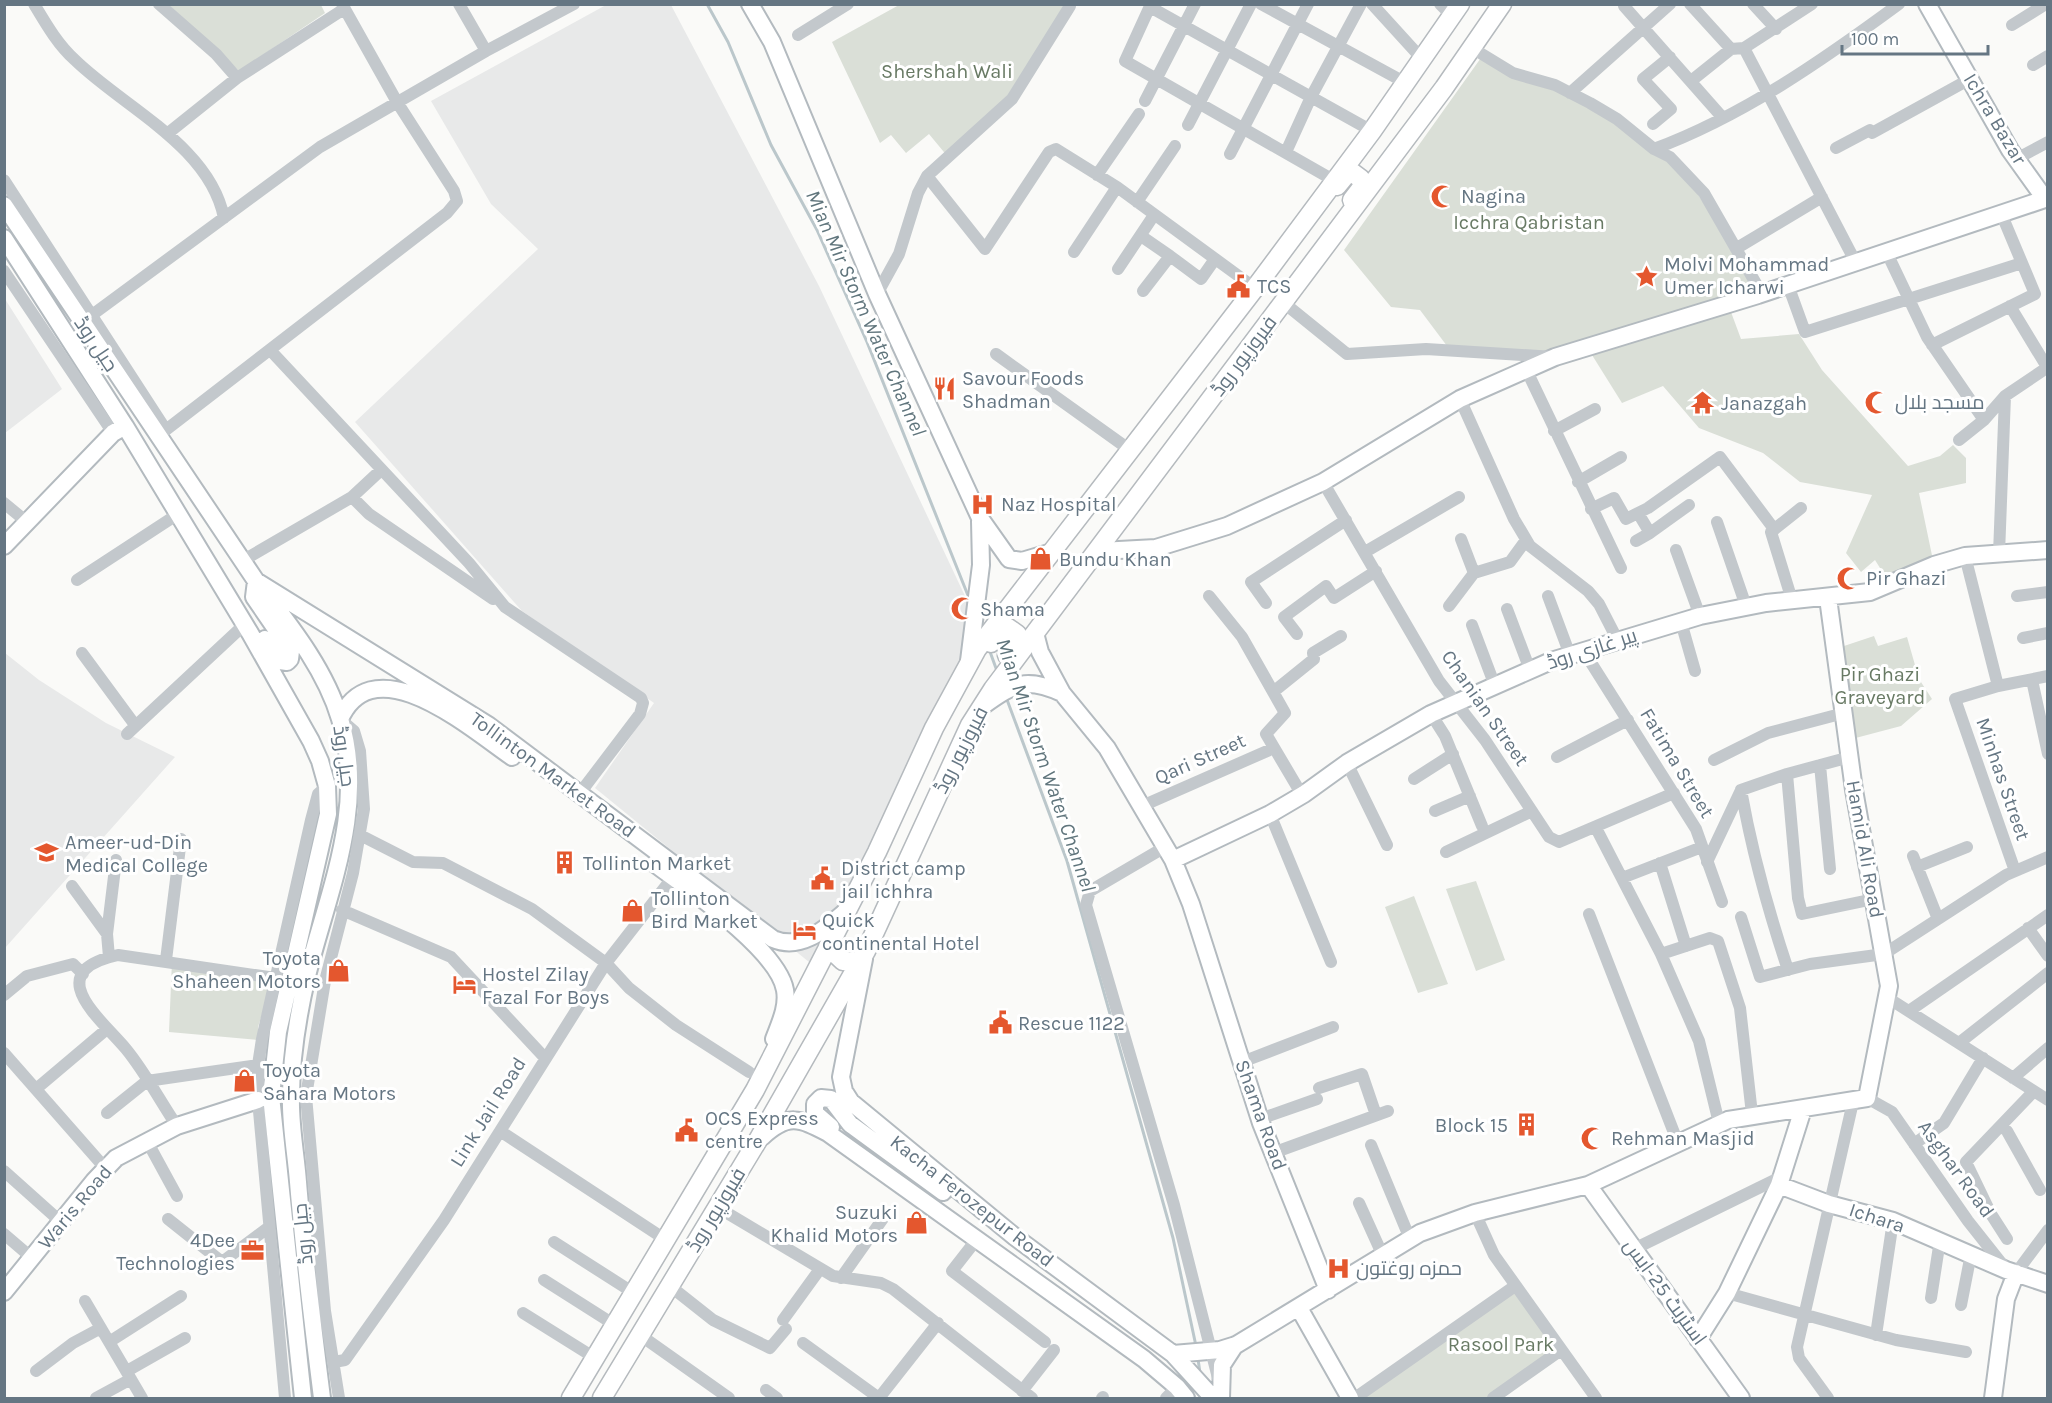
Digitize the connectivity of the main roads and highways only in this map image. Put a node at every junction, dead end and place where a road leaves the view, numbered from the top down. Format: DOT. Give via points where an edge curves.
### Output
graph roads {
  1 [pos="750,4"];
  2 [pos="1502,4"];
  3 [pos="1928,4"];
  4 [pos="1451,8"];
  5 [pos="1424,60"];
  6 [pos="1444,88"];
  7 [pos="2047,199"];
  8 [pos="4,205"];
  9 [pos="4,238"];
  10 [pos="1255,288"];
  11 [pos="1284,303"];
  12 [pos="119,430"];
  13 [pos="980,518"];
  14 [pos="4,546"];
  15 [pos="1100,550"];
  16 [pos="2048,550"];
  17 [pos="1052,552"];
  18 [pos="216,578"];
  19 [pos="256,581"];
  20 [pos="1828,598"];
  21 [pos="1035,633"];
  22 [pos="976,647"];
  23 [pos="958,680"];
  24 [pos="1002,686"];
  25 [pos="1062,693"];
  26 [pos="340,719"];
  27 [pos="970,725"];
  28 [pos="1169,854"];
  29 [pos="712,900"];
  30 [pos="845,912"];
  31 [pos="828,947"];
  32 [pos="862,956"];
  33 [pos="788,1030"];
  34 [pos="802,1063"];
  35 [pos="755,1090"];
  36 [pos="258,1100"];
  37 [pos="1803,1109"];
  38 [pos="758,1140"];
  39 [pos="889,1175"];
  40 [pos="1780,1181"];
  41 [pos="1588,1185"];
  42 [pos="1015,1237"];
  43 [pos="2011,1272"];
  44 [pos="2048,1284"];
  45 [pos="1328,1290"];
  46 [pos="4,1292"];
  47 [pos="1299,1308"];
  48 [pos="1698,1339"];
  49 [pos="1236,1344"];
  50 [pos="1173,1354"];
  51 [pos="1218,1393"];
  52 [pos="1176,1395"];
  53 [pos="303,1398"];
  54 [pos="322,1398"];
  55 [pos="572,1398"];
  56 [pos="602,1398"];
  57 [pos="1350,1398"];
  58 [pos="1741,1398"];
  59 [pos="1994,1398"];
  1 -- 13 [label="main road" via="772,42 878,294"];
  2 -- 6 [label="main road, فیروزپور روڈ"];
  3 -- 7 [label="main road, Ichra Bazar" via="2010,150"];
  4 -- 5 [label="main road, فیروزپور روڈ"];
  5 -- 6 [label="main road" via="1362,153 1359,165 1367,171 1378,167 1426,99"];
  5 -- 10 [label="main road, فیروزپور روڈ"];
  6 -- 11 [label="main road, فیروزپور روڈ"];
  7 -- 15 [label="main road" via="1762,294 1555,357 1460,399 1323,482 1255,514 1156,548"];
  8 -- 19 [label="main road, جیل روڈ" via="162,433"];
  9 -- 12 [label="main road, جیل روڈ"];
  10 -- 11 [label="main road" via="1276,268 1346,174 1353,173 1361,179 1362,187 1292,280"];
  10 -- 17 [label="main road, فیروزپور روڈ"];
  11 -- 15 [label="main road, فیروزپور روڈ"];
  12 -- 14 [label="main road"];
  12 -- 18 [label="main road, جیل روڈ" via="178,514"];
  13 -- 17 [label="main road" via="1009,559 1022,561"];
  13 -- 22 [label="main road"];
  15 -- 21 [label="main road, فیروزپور روڈ"];
  16 -- 20 [label="main road, پیر غازی روڈ" via="1965,556 1870,592"];
  17 -- 22 [label="main road, فیروزپور روڈ"];
  18 -- 19 [label="main road" via="232,588 277,658 287,662 291,651 254,597"];
  18 -- 53 [label="main road, جیل روڈ" via="311,741 327,786 328,814 278,1032 271,1096"];
  19 -- 26 [label="main road, جیل روڈ" via="317,669"];
  19 -- 29 [label="main road, Tollinton Market Road" via="488,725 580,793"];
  20 -- 28 [label="main road, پیر غازی روڈ" via="1746,606 1576,652 1431,714 1270,814"];
  20 -- 37 [label="main road, Hamid Ali Road" via="1850,757 1890,986 1860,1100"];
  21 -- 24 [label="main road, فیروزپور روڈ"];
  21 -- 25 [label="main road, Shama Road" via="1040,652"];
  22 -- 23 [label="main road, فیروزپور روڈ"];
  23 -- 27 [label="main road" via="1007,627 1013,629 1017,641 986,686"];
  23 -- 30 [label="main road, فیروزپور روڈ"];
  24 -- 25 [label="main road" via="1036,683"];
  24 -- 27 [label="main road, فیروزپور روڈ"];
  25 -- 28 [label="main road, Shama Road" via="1107,748"];
  26 -- 29 [label="main road, Tollinton Market Road" via="356,696 373,688 385,687 429,702 528,768 673,877"];
  26 -- 54 [label="main road, جیل روڈ" via="349,762 349,808 332,895 307,976 296,1036 291,1098"];
  27 -- 32 [label="main road, فیروزپور روڈ"];
  28 -- 45 [label="main road, Shama Road" via="1191,904 1260,1119"];
  29 -- 30 [label="main road, Tollinton Market Road" via="779,942 814,936"];
  29 -- 35 [label="main road, Tollinton Market Road" via="768,956 786,992 785,1010"];
  30 -- 31 [label="main road, فیروزپور روڈ"];
  31 -- 32 [label="main road" via="843,961"];
  31 -- 33 [label="main road, فیروزپور روڈ"];
  32 -- 34 [label="main road, فیروزپور روڈ"];
  32 -- 42 [label="main road, Kacha Ferozepur Road" via="842,1065 844,1091 859,1110"];
  33 -- 34 [label="main road" via="808,1003 821,1002 822,1016"];
  33 -- 35 [label="main road, فیروزپور روڈ"];
  34 -- 38 [label="main road, فیروزپور روڈ"];
  35 -- 55 [label="main road, فیروزپور روڈ"];
  36 -- 46 [label="main road, Waris Road" via="177,1126 105,1168"];
  37 -- 40 [label="main road"];
  37 -- 41 [label="main road" via="1752,1114 1719,1123"];
  38 -- 39 [label="main road" via="785,1120 802,1121 828,1133"];
  38 -- 56 [label="main road, فیروزپور روڈ"];
  39 -- 42 [label="main road" via="863,1149 818,1117 814,1109 817,1100 831,1099 858,1130 975,1216"];
  39 -- 52 [label="main road" via="1144,1359"];
  40 -- 43 [label="main road, Ichara" via="1829,1204 1893,1221"];
  40 -- 48 [label="main road" via="1726,1293"];
  41 -- 45 [label="main road" via="1475,1213 1420,1233"];
  41 -- 48 [label="main road, اسٹریٹ 25-ایس"];
  42 -- 50 [label="main road, Kacha Ferozepur Road"];
  43 -- 44 [label="main road, Ichara"];
  43 -- 59 [label="main road"];
  45 -- 47 [label="main road"];
  47 -- 49 [label="main road"];
  47 -- 57 [label="main road"];
  48 -- 58 [label="main road, اسٹریٹ 25-ایس"];
  49 -- 50 [label="main road" via="1212,1351"];
  49 -- 51 [label="main road" via="1222,1365"];
  50 -- 51 [label="main road, Kacha Ferozepur Road"];
}
